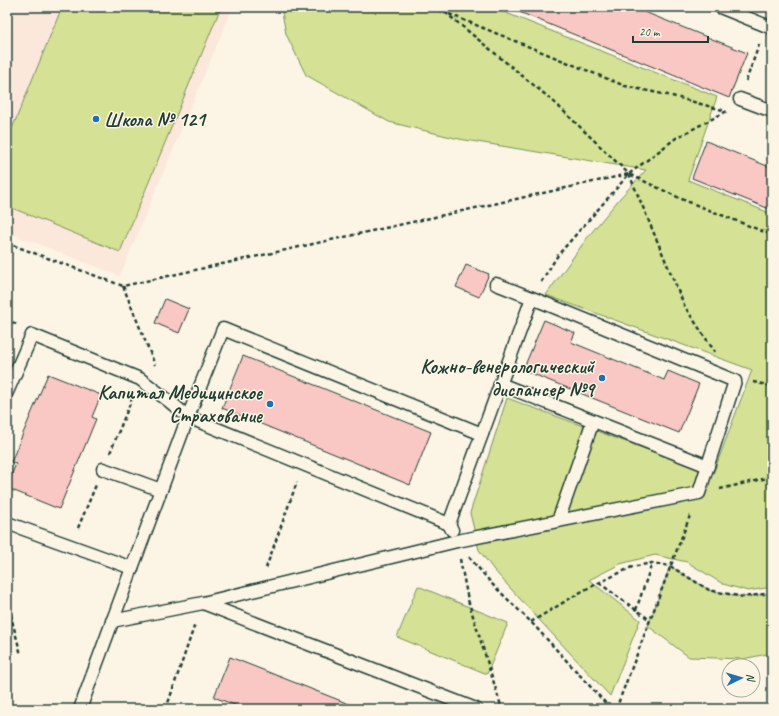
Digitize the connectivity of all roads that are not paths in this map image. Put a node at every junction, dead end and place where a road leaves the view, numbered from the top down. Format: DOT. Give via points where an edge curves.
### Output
graph roads {
  1 [pos="720,7"];
  2 [pos="769,27"];
  3 [pos="740,99"];
  4 [pos="772,112"];
  5 [pos="496,284"];
  6 [pos="532,298"];
  7 [pos="500,384"];
  8 [pos="7,392"];
  9 [pos="188,418"];
  10 [pos="593,421"];
  11 [pos="482,434"];
  12 [pos="708,466"];
  13 [pos="103,469"];
  14 [pos="161,490"];
  15 [pos="558,521"];
  16 [pos="7,523"];
  17 [pos="449,524"];
  18 [pos="457,541"];
  19 [pos="132,568"];
  20 [pos="203,603"];
  21 [pos="112,621"];
  22 [pos="80,709"];
  23 [pos="476,709"];
  1 -- 2 [label="lane"];
  3 -- 4 [label="lane"];
  5 -- 6 [label="lane"];
  6 -- 7 [label="lane"];
  6 -- 12 [label="lane" via="735,381"];
  7 -- 10 [label="lane"];
  7 -- 11 [label="lane"];
  8 -- 9 [label="lane" via="32,335 140,379"];
  9 -- 11 [label="lane" via="223,329"];
  9 -- 14 [label="lane"];
  9 -- 17 [label="lane"];
  10 -- 12 [label="lane"];
  10 -- 15 [label="lane"];
  11 -- 17 [label="lane"];
  12 -- 15 [label="lane" via="699,493"];
  13 -- 14 [label="lane"];
  14 -- 19 [label="lane"];
  15 -- 18 [label="lane"];
  16 -- 19 [label="lane"];
  17 -- 18 [label="lane"];
  18 -- 20 [label="lane"];
  19 -- 21 [label="lane"];
  20 -- 21 [label="lane"];
  20 -- 23 [label="lane"];
  21 -- 22 [label="lane"];
}
